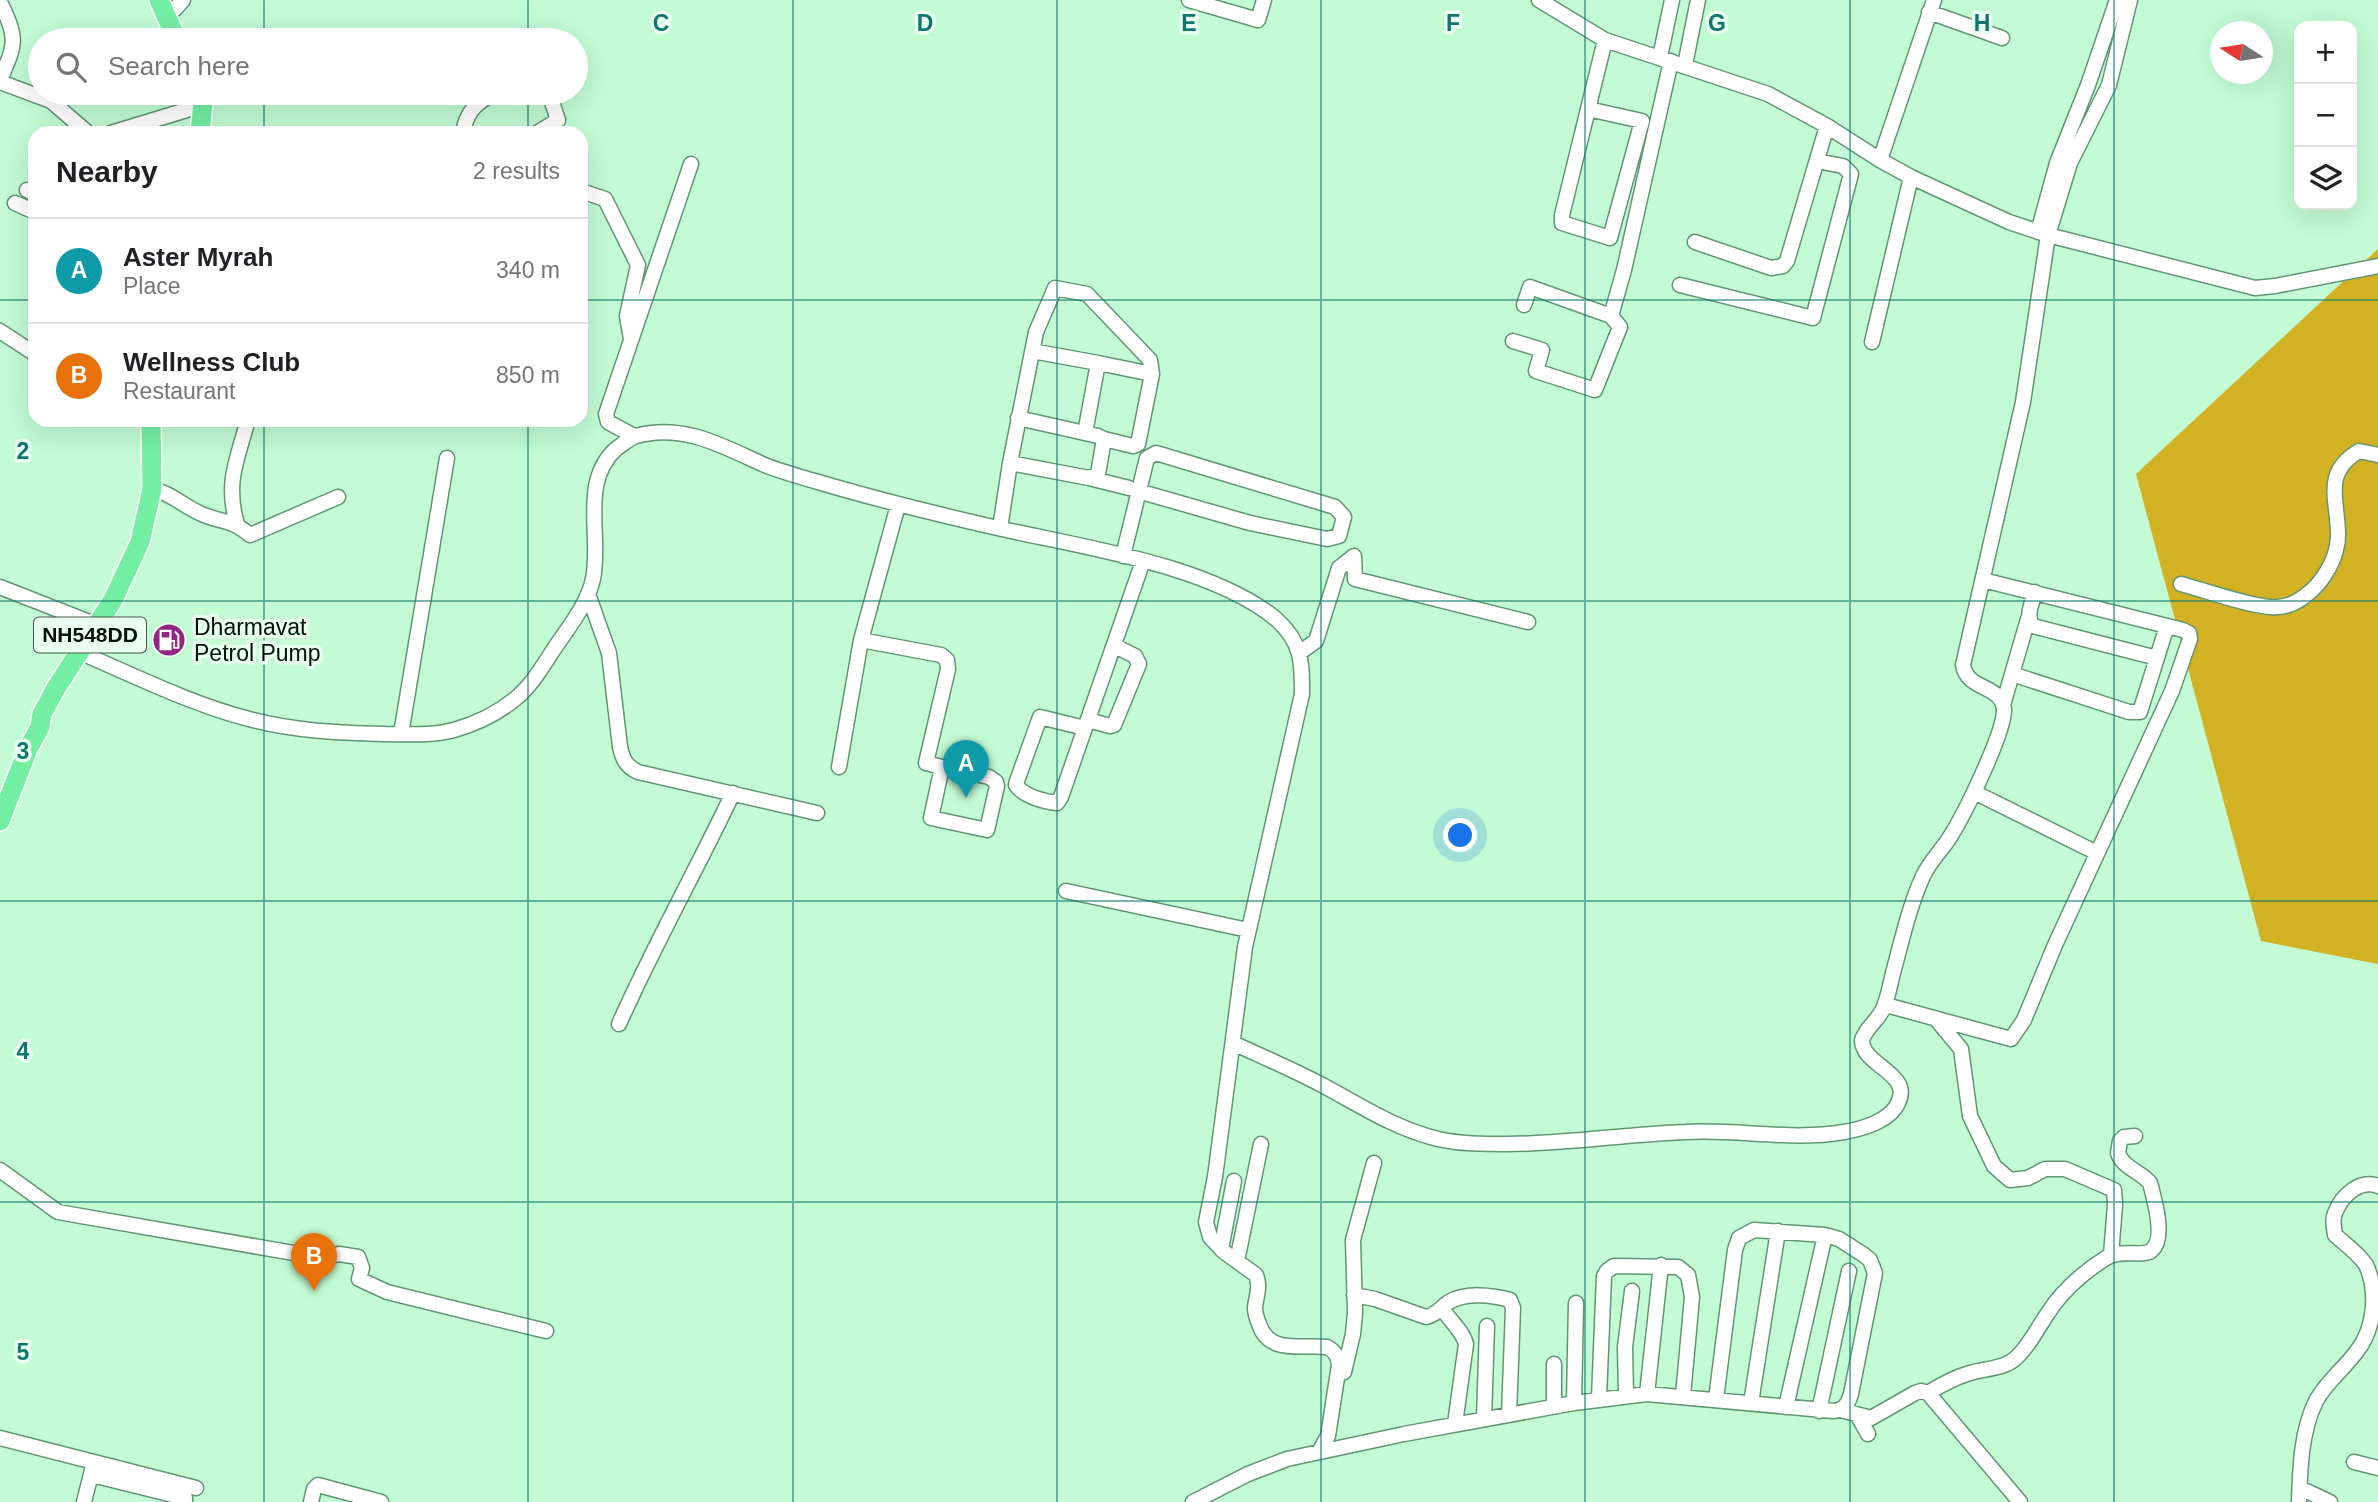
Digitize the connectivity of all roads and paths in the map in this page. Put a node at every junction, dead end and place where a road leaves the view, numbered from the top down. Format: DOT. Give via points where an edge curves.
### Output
graph roads {
  1 [pos="183,0"];
  2 [pos="1189,0"];
  3 [pos="1264,0"];
  4 [pos="1539,0"];
  5 [pos="1672,0"];
  6 [pos="1698,0"];
  7 [pos="2117,0"];
  8 [pos="2130,0"];
  9 [pos="0,2"];
  10 [pos="161,6"];
  11 [pos="1931,6"];
  12 [pos="171,28"];
  13 [pos="2002,38"];
  14 [pos="1605,40"];
  15 [pos="1672,61"];
  16 [pos="0,81"];
  17 [pos="28,92"];
  18 [pos="56,105"];
  19 [pos="181,105"];
  20 [pos="201,105"];
  21 [pos="475,105"];
  22 [pos="553,105"];
  23 [pos="1588,108"];
  24 [pos="81,126"];
  25 [pos="128,126"];
  26 [pos="200,126"];
  27 [pos="464,126"];
  28 [pos="548,126"];
  29 [pos="1827,126"];
  30 [pos="1880,160"];
  31 [pos="1817,161"];
  32 [pos="691,164"];
  33 [pos="1911,177"];
  34 [pos="588,193"];
  35 [pos="15,203"];
  36 [pos="28,209"];
  37 [pos="2043,233"];
  38 [pos="1695,242"];
  39 [pos="2378,266"];
  40 [pos="1680,285"];
  41 [pos="1524,305"];
  42 [pos="1611,316"];
  43 [pos="0,331"];
  44 [pos="632,341"];
  45 [pos="1513,341"];
  46 [pos="1872,342"];
  47 [pos="28,349"];
  48 [pos="1032,351"];
  49 [pos="1098,363"];
  50 [pos="1152,374"];
  51 [pos="1018,418"];
  52 [pos="152,427"];
  53 [pos="160,427"];
  54 [pos="246,427"];
  55 [pos="1085,433"];
  56 [pos="634,436"];
  57 [pos="1104,439"];
  58 [pos="2378,455"];
  59 [pos="447,458"];
  60 [pos="1010,463"];
  61 [pos="1089,478"];
  62 [pos="1134,489"];
  63 [pos="158,490"];
  64 [pos="338,496"];
  65 [pos="898,505"];
  66 [pos="237,524"];
  67 [pos="1000,528"];
  68 [pos="146,537"];
  69 [pos="1123,556"];
  70 [pos="1143,561"];
  71 [pos="1983,580"];
  72 [pos="2182,584"];
  73 [pos="0,587"];
  74 [pos="2035,593"];
  75 [pos="588,594"];
  76 [pos="2028,619"];
  77 [pos="1528,622"];
  78 [pos="97,625"];
  79 [pos="2167,626"];
  80 [pos="861,640"];
  81 [pos="1115,646"];
  82 [pos="83,653"];
  83 [pos="1299,653"];
  84 [pos="2157,658"];
  85 [pos="2012,674"];
  86 [pos="2003,705"];
  87 [pos="1087,724"];
  88 [pos="401,734"];
  89 [pos="839,767"];
  90 [pos="942,767"];
  91 [pos="1974,792"];
  92 [pos="733,793"];
  93 [pos="817,813"];
  94 [pos="0,821"];
  95 [pos="2097,853"];
  96 [pos="1066,891"];
  97 [pos="1248,930"];
  98 [pos="1882,1011"];
  99 [pos="1935,1018"];
  100 [pos="619,1024"];
  101 [pos="1233,1042"];
  102 [pos="2135,1136"];
  103 [pos="1261,1144"];
  104 [pos="1374,1163"];
  105 [pos="0,1170"];
  106 [pos="1234,1181"];
  107 [pos="2378,1186"];
  108 [pos="1778,1231"];
  109 [pos="1825,1235"];
  110 [pos="1222,1249"];
  111 [pos="2111,1255"];
  112 [pos="1237,1261"];
  113 [pos="1661,1265"];
  114 [pos="1849,1271"];
  115 [pos="1632,1291"];
  116 [pos="1353,1296"];
  117 [pos="1576,1303"];
  118 [pos="1441,1308"];
  119 [pos="1488,1326"];
  120 [pos="546,1331"];
  121 [pos="1332,1350"];
  122 [pos="1349,1350"];
  123 [pos="1553,1364"];
  124 [pos="1928,1393"];
  125 [pos="1647,1394"];
  126 [pos="1626,1395"];
  127 [pos="1683,1396"];
  128 [pos="1600,1398"];
  129 [pos="1716,1399"];
  130 [pos="1574,1403"];
  131 [pos="1751,1404"];
  132 [pos="1554,1406"];
  133 [pos="1786,1407"];
  134 [pos="1819,1410"];
  135 [pos="1841,1410"];
  136 [pos="1509,1415"];
  137 [pos="1858,1416"];
  138 [pos="1484,1419"];
  139 [pos="1455,1424"];
  140 [pos="1868,1434"];
  141 [pos="0,1438"];
  142 [pos="1325,1450"];
  143 [pos="2354,1462"];
  144 [pos="2378,1468"];
  145 [pos="93,1469"];
  146 [pos="196,1488"];
  147 [pos="2300,1495"];
  148 [pos="84,1502"];
  149 [pos="185,1502"];
  150 [pos="311,1502"];
  151 [pos="381,1502"];
  152 [pos="1193,1502"];
  153 [pos="2020,1502"];
  154 [pos="2330,1502"];
  1 -- 10 [label="street" via="174,9"];
  2 -- 3 [label="street" via="1258,20"];
  4 -- 14 [label="street"];
  5 -- 15 [label="street"];
  6 -- 15 [label="street"];
  7 -- 37 [label="street" via="2057,163"];
  8 -- 37 [label="street" via="2109,85 2070,163"];
  9 -- 16 [label="street" via="15,40"];
  10 -- 12 [label="highway"];
  11 -- 13 [label="street"];
  11 -- 30 [label="street"];
  14 -- 15 [label="street"];
  14 -- 23 [label="street"];
  15 -- 29 [label="street" via="1768,94"];
  15 -- 42 [label="street"];
  16 -- 17 [label="street"];
  18 -- 24 [label="street"];
  19 -- 25 [label="street"];
  20 -- 26 [label="highway"];
  21 -- 27 [label="street"];
  22 -- 28 [label="street" via="558,120"];
  23 -- 23 [label="street" via="1562,223 1610,238 1642,121"];
  29 -- 30 [label="street"];
  29 -- 31 [label="street"];
  30 -- 33 [label="street"];
  31 -- 38 [label="street" via="1783,266 1771,268"];
  31 -- 40 [label="street" via="1843,166 1851,174 1814,318"];
  32 -- 44 [label="street"];
  33 -- 37 [label="street"];
  33 -- 46 [label="street"];
  34 -- 44 [label="street" via="605,199 638,265 627,316"];
  35 -- 36 [label="street"];
  37 -- 39 [label="street" via="2255,288"];
  37 -- 71 [label="street" via="2023,402"];
  41 -- 42 [label="street" via="1530,287"];
  42 -- 45 [label="street" via="1620,327 1595,390 1536,371 1542,351"];
  43 -- 47 [label="street"];
  44 -- 56 [label="street" via="606,419"];
  48 -- 49 [label="street"];
  48 -- 50 [label="street" via="1055,288 1087,294 1150,360"];
  48 -- 51 [label="street"];
  49 -- 50 [label="street"];
  49 -- 55 [label="street"];
  50 -- 57 [label="street" via="1138,443 1133,446"];
  51 -- 55 [label="street"];
  51 -- 60 [label="street"];
  52 -- 63 [label="highway, NH548DD"];
  53 -- 63 [label="highway, NH548DD"];
  54 -- 66 [label="street" via="230,488"];
  55 -- 57 [label="street"];
  56 -- 65 [label="street" via="702,436 792,475"];
  56 -- 75 [label="street" via="614,450 600,471 593,520 594,574"];
  57 -- 61 [label="street" via="1098,474"];
  58 -- 72 [label="street" via="2359,451 2341,464 2334,490 2338,533 2331,564 2312,591 2296,603 2271,608"];
  59 -- 88 [label="street"];
  60 -- 61 [label="street"];
  60 -- 67 [label="street"];
  61 -- 62 [label="street"];
  62 -- 62 [label="street" via="1250,523 1326,539 1339,536 1344,517 1335,507 1161,454 1150,454"];
  62 -- 69 [label="street"];
  63 -- 66 [label="street" via="202,514"];
  63 -- 68 [label="highway, NH548DD"];
  64 -- 66 [label="street" via="250,535"];
  65 -- 67 [label="street"];
  65 -- 80 [label="street"];
  67 -- 69 [label="street"];
  68 -- 78 [label="highway, NH548DD"];
  68 -- 82 [label="highway, NH548DD" via="127,589"];
  69 -- 70 [label="street"];
  70 -- 81 [label="street"];
  70 -- 83 [label="street" via="1237,595 1275,618 1295,639"];
  71 -- 74 [label="street"];
  71 -- 86 [label="street" via="1964,669 1972,682 1997,694"];
  73 -- 78 [label="street"];
  74 -- 76 [label="street"];
  74 -- 79 [label="street"];
  75 -- 88 [label="street" via="532,683 513,700 452,730"];
  75 -- 92 [label="street" via="609,653 620,747 629,768"];
  76 -- 84 [label="street" via="2033,626"];
  76 -- 85 [label="street"];
  77 -- 83 [label="street" via="1354,579 1354,556 1339,568 1316,641"];
  78 -- 82 [label="highway, NH548DD"];
  79 -- 84 [label="street"];
  79 -- 95 [label="street" via="2189,633 2189,645"];
  80 -- 89 [label="street"];
  80 -- 90 [label="street" via="941,655 947,660 926,763"];
  81 -- 87 [label="street"];
  81 -- 87 [label="street" via="1135,656 1139,664 1114,725"];
  82 -- 88 [label="street" via="250,720 329,733"];
  82 -- 94 [label="highway, NH548DD" via="41,714 40,727"];
  83 -- 97 [label="street" via="1302,694"];
  84 -- 85 [label="street" via="2144,703 2135,713"];
  85 -- 86 [label="street"];
  86 -- 91 [label="street" via="2001,725"];
  87 -- 87 [label="street" via="1057,803 1020,791 1017,781 1040,717"];
  90 -- 90 [label="street" via="931,818 988,830 996,782"];
  91 -- 95 [label="street"];
  91 -- 98 [label="street" via="1950,838 1924,872"];
  92 -- 93 [label="street"];
  92 -- 100 [label="street"];
  95 -- 99 [label="street" via="2024,1020 2011,1039"];
  96 -- 97 [label="street"];
  97 -- 101 [label="street"];
  98 -- 99 [label="street" via="1886,1005"];
  98 -- 101 [label="street" via="1864,1034 1862,1045 1900,1086 1899,1102 1888,1115 1863,1128 1816,1135 1698,1132 1546,1144 1442,1140 1398,1127"];
  99 -- 111 [label="street" via="1961,1049 1970,1116 1994,1166 2010,1180 2045,1169 2065,1169 2114,1190"];
  101 -- 110 [label="street" via="1206,1223 1210,1237"];
  102 -- 111 [label="street" via="2120,1141 2118,1153 2124,1164 2150,1183 2158,1238 2145,1254"];
  103 -- 112 [label="street"];
  104 -- 116 [label="street" via="1353,1240"];
  105 -- 120 [label="street" via="58,1213 323,1258 339,1254 358,1257 359,1279 369,1285"];
  106 -- 110 [label="street"];
  107 -- 147 [label="street" via="2359,1185 2335,1213 2335,1235 2365,1263 2375,1297 2366,1337 2315,1404 2304,1445"];
  108 -- 109 [label="street"];
  108 -- 129 [label="street" via="1754,1230 1737,1242"];
  108 -- 131 [label="street"];
  109 -- 133 [label="street"];
  109 -- 135 [label="street" via="1864,1255 1875,1273 1851,1394"];
  110 -- 112 [label="street"];
  111 -- 124 [label="street" via="2068,1288 2016,1359 1969,1372"];
  112 -- 121 [label="street" via="1256,1275 1255,1310 1269,1340 1281,1346"];
  113 -- 125 [label="street"];
  113 -- 127 [label="street" via="1678,1267 1691,1284"];
  113 -- 128 [label="street" via="1614,1266 1606,1271"];
  114 -- 134 [label="street"];
  115 -- 126 [label="street"];
  116 -- 118 [label="street" via="1426,1317"];
  116 -- 122 [label="street"];
  117 -- 130 [label="street"];
  118 -- 136 [label="street" via="1468,1296 1497,1297 1512,1303"];
  118 -- 139 [label="street" via="1466,1344"];
  119 -- 138 [label="street"];
  121 -- 122 [label="street"];
  121 -- 142 [label="street" via="1339,1365"];
  122 -- 142 [label="street"];
  123 -- 132 [label="street"];
  124 -- 137 [label="street" via="1915,1393 1875,1416"];
  124 -- 153 [label="street"];
  125 -- 126 [label="street"];
  125 -- 127 [label="street"];
  126 -- 128 [label="street"];
  127 -- 129 [label="street"];
  128 -- 130 [label="street"];
  129 -- 131 [label="street"];
  130 -- 132 [label="street"];
  131 -- 133 [label="street"];
  132 -- 136 [label="street"];
  133 -- 134 [label="street"];
  134 -- 135 [label="street"];
  135 -- 137 [label="street"];
  136 -- 138 [label="street"];
  137 -- 140 [label="street"];
  138 -- 139 [label="street"];
  139 -- 142 [label="street"];
  141 -- 145 [label="street"];
  142 -- 152 [label="street" via="1248,1474"];
  143 -- 144 [label="street"];
  145 -- 146 [label="street"];
  145 -- 148 [label="street"];
  145 -- 149 [label="street" via="186,1498"];
  147 -- 154 [label="street"];
  150 -- 151 [label="street" via="318,1485"];
}
